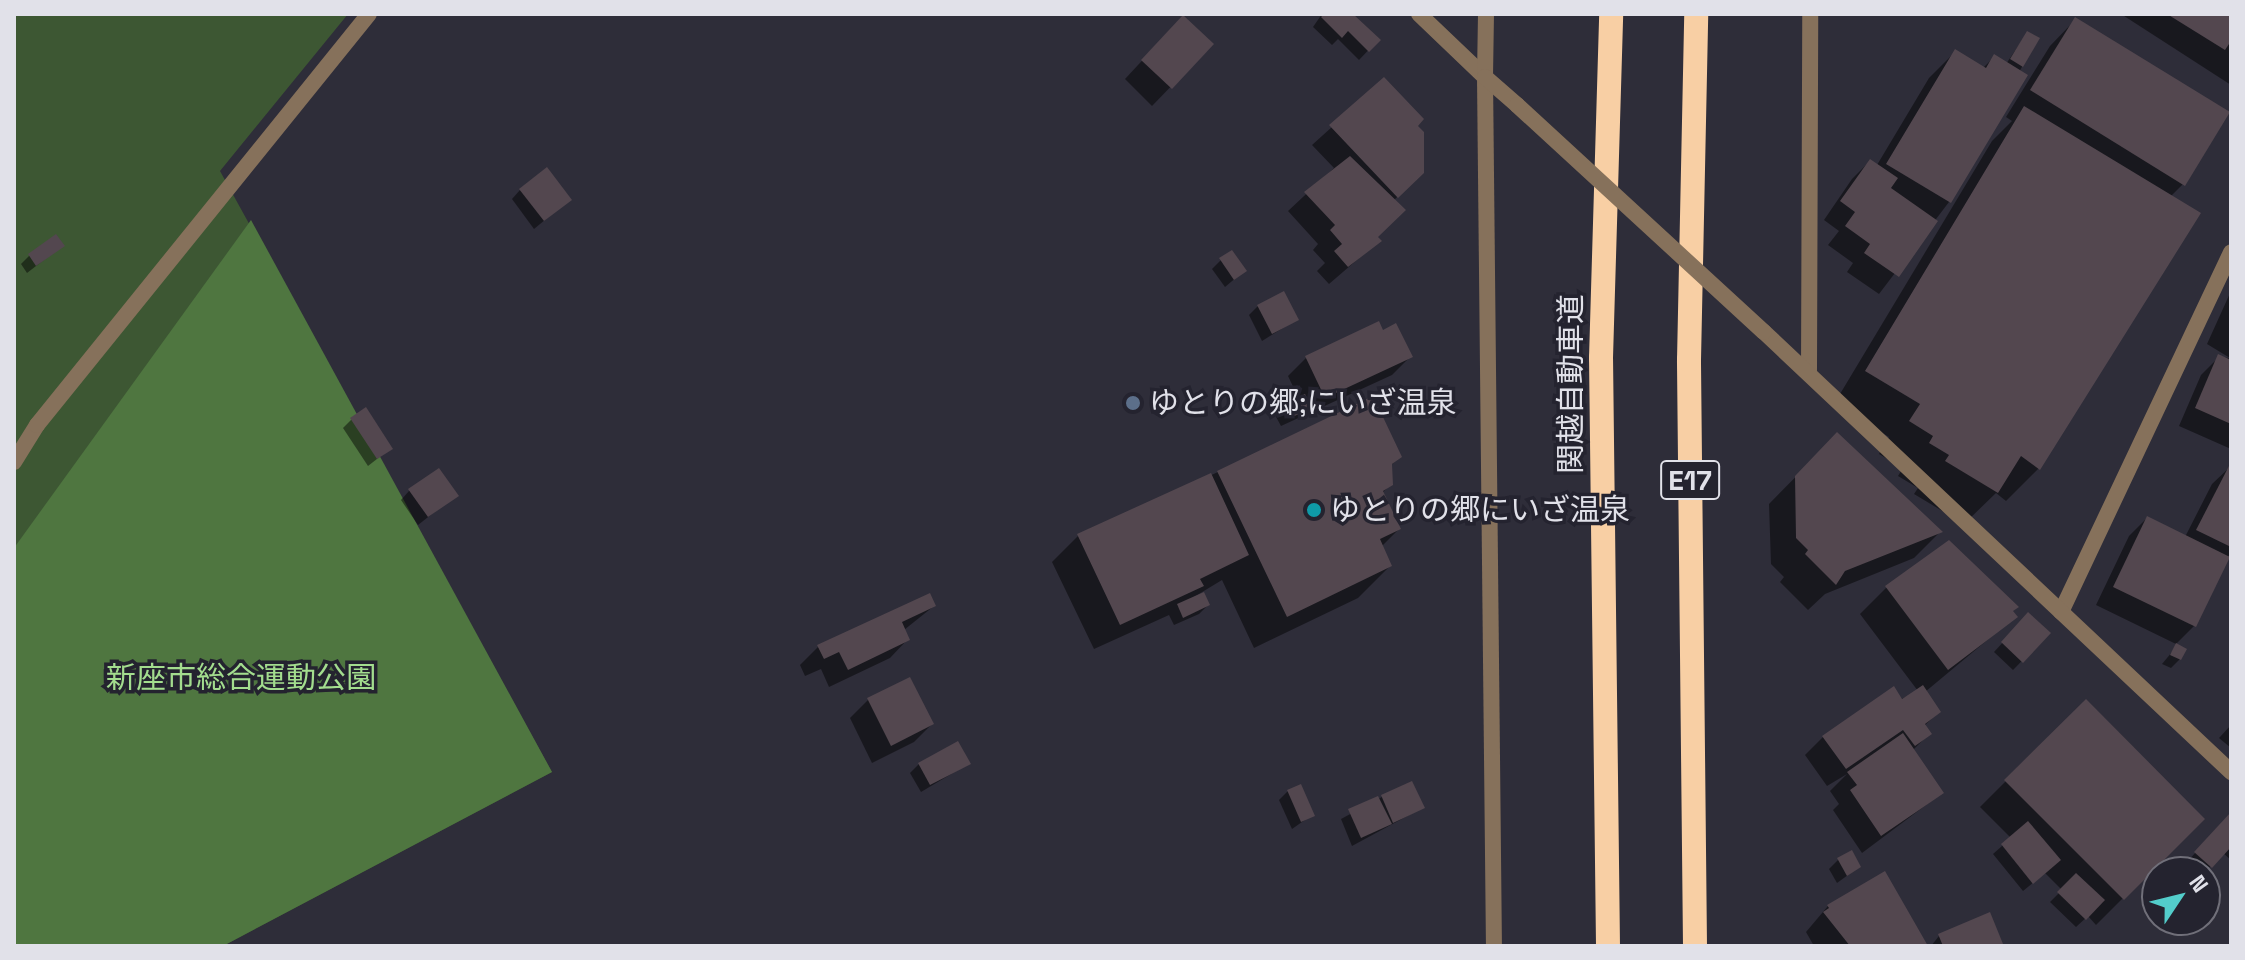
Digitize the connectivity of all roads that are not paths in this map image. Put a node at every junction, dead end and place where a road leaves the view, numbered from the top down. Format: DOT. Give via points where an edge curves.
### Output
graph roads {
  1 [pos="369,14"];
  2 [pos="1419,14"];
  3 [pos="1486,14"];
  4 [pos="1611,14"];
  5 [pos="1696,14"];
  6 [pos="1810,14"];
  7 [pos="1485,77"];
  8 [pos="2231,252"];
  9 [pos="1809,371"];
  10 [pos="14,462"];
  11 [pos="2061,612"];
  12 [pos="2231,772"];
  13 [pos="1494,946"];
  14 [pos="1608,946"];
  15 [pos="1695,946"];
  1 -- 10 [label="street" via="37,425"];
  2 -- 7 [label="street"];
  3 -- 7 [label="street"];
  4 -- 14 [label="highway, 関越自動車道" via="1601,358"];
  5 -- 15 [label="highway, E17" via="1689,360"];
  6 -- 9 [label="street"];
  7 -- 9 [label="street, bridge"];
  7 -- 13 [label="street"];
  8 -- 11 [label="street"];
  9 -- 11 [label="street"];
  11 -- 12 [label="street"];
}
